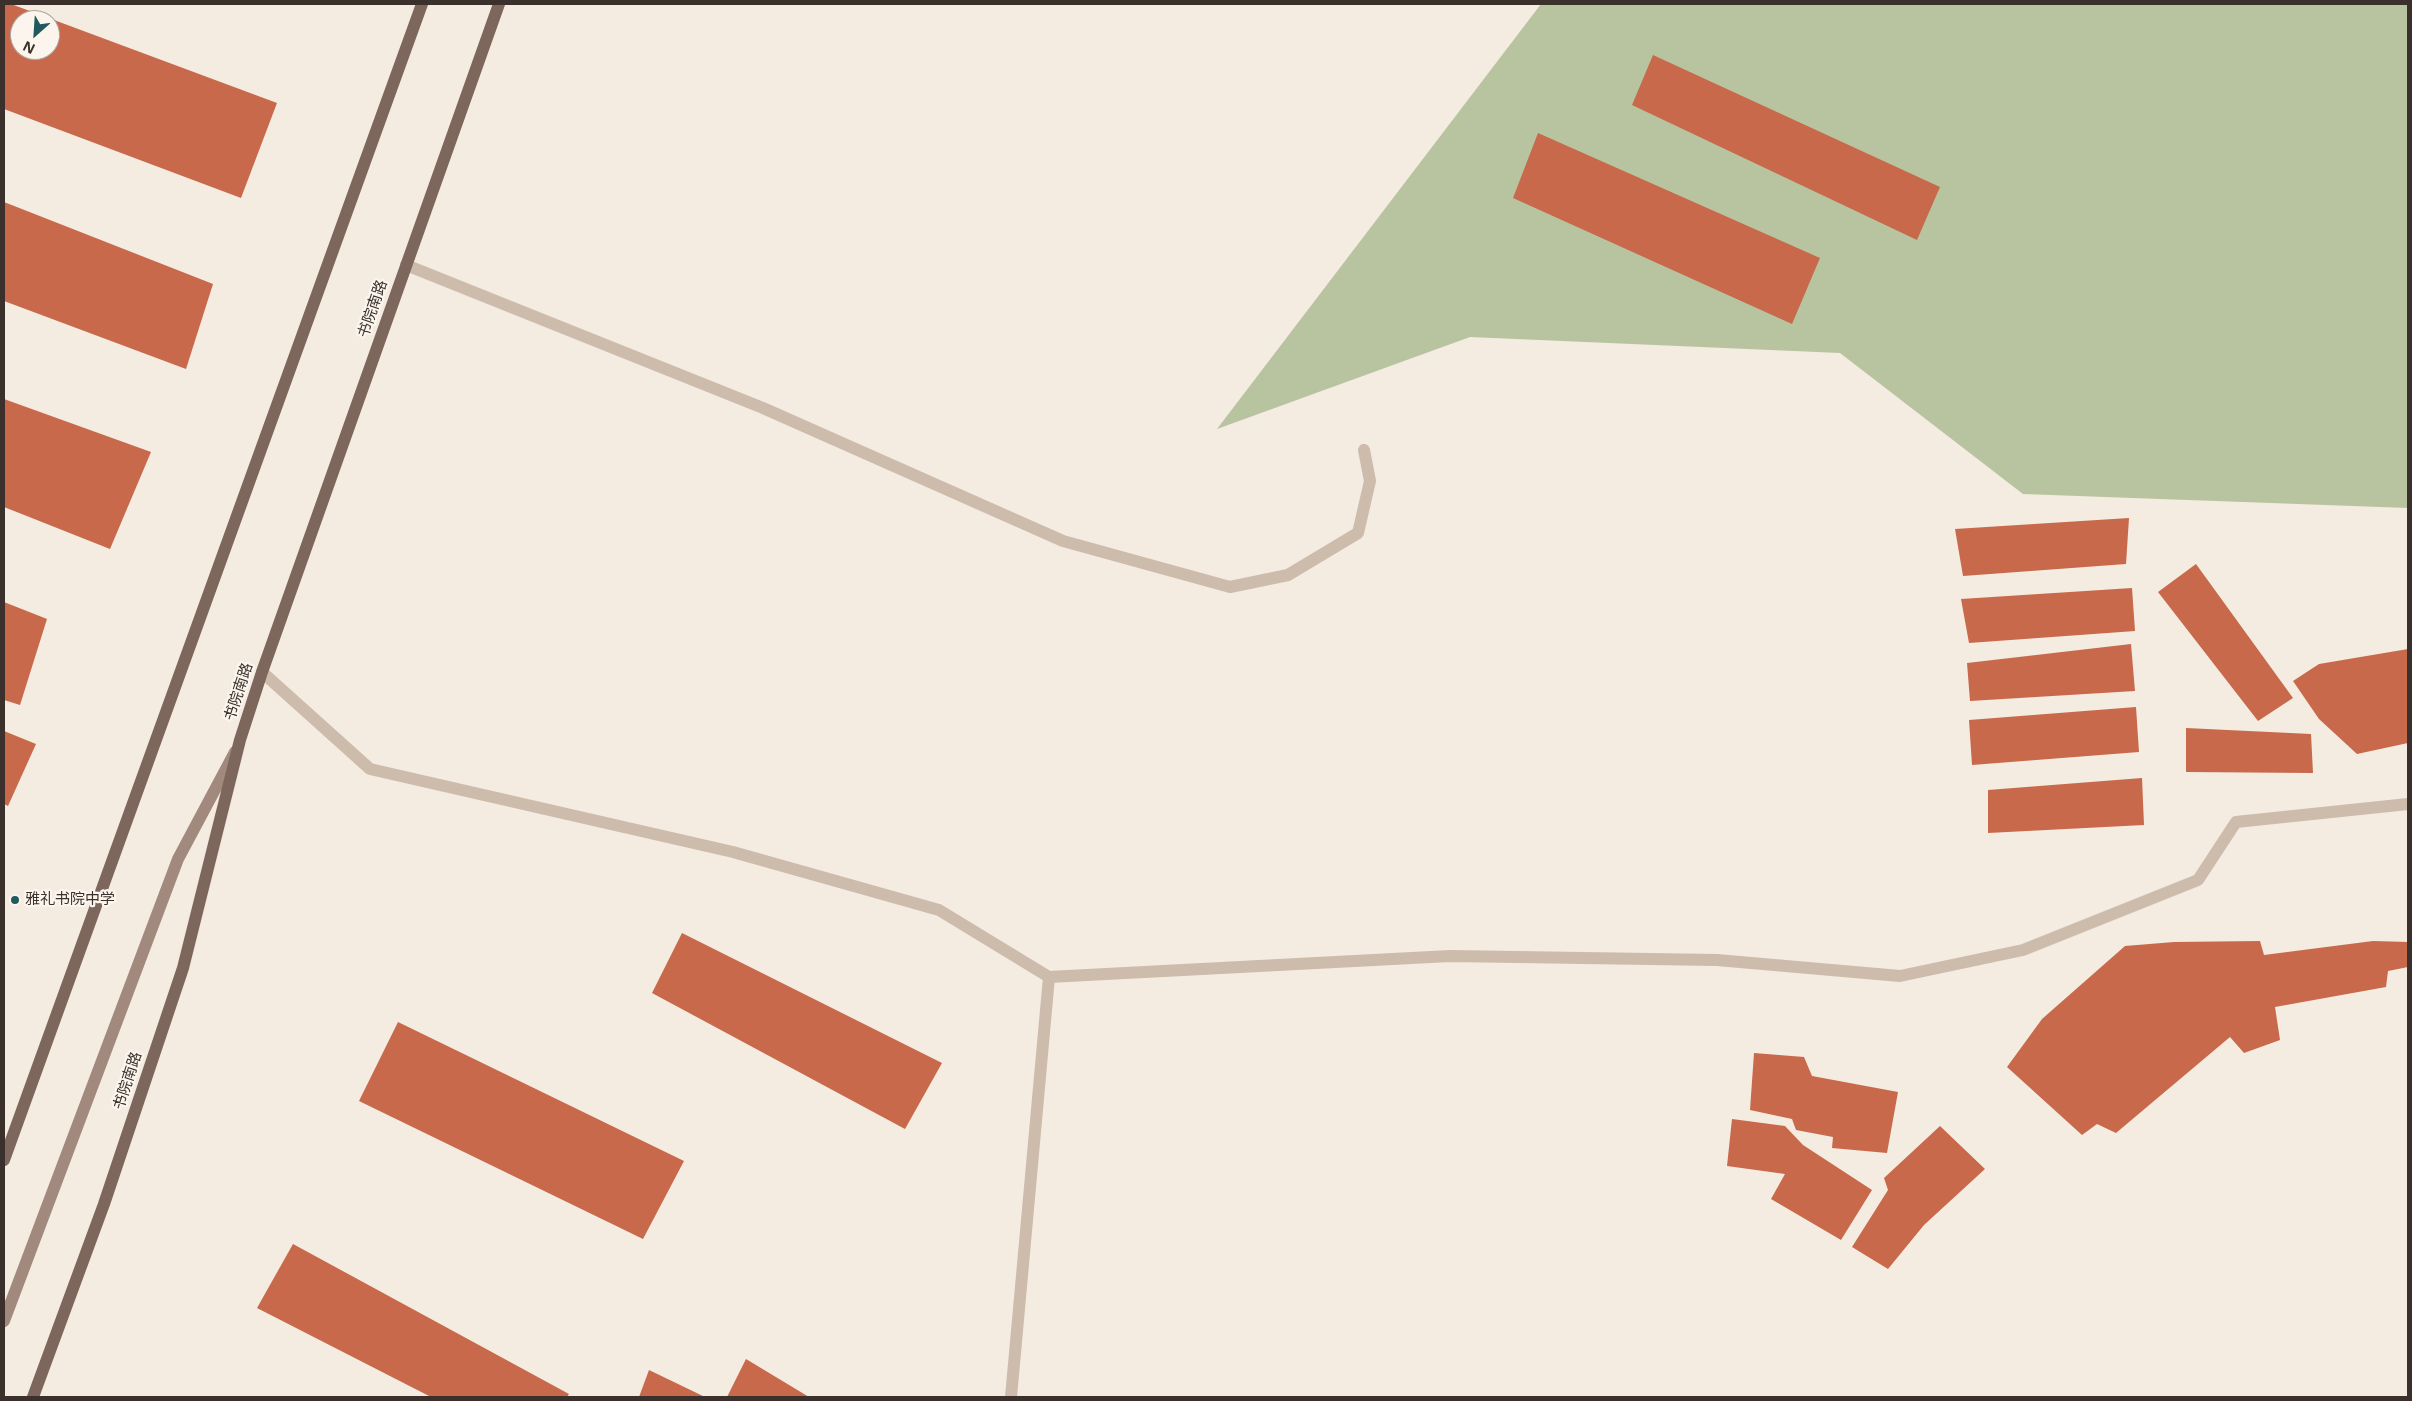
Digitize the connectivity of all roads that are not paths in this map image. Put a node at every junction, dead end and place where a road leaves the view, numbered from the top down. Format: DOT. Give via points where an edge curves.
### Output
graph roads {
  1 [pos="422,4"];
  2 [pos="499,4"];
  3 [pos="406,265"];
  4 [pos="1364,450"];
  5 [pos="262,672"];
  6 [pos="240,740"];
  7 [pos="2408,804"];
  8 [pos="1049,977"];
  9 [pos="4,1160"];
  10 [pos="4,1321"];
  11 [pos="33,1397"];
  12 [pos="1011,1397"];
  1 -- 9 [label="main road"];
  2 -- 3 [label="main road, 书院南路"];
  3 -- 4 [label="street" via="763,408 1062,541 1230,587 1288,575 1358,532 1370,482"];
  3 -- 5 [label="main road, 书院南路"];
  5 -- 6 [label="main road, 书院南路"];
  5 -- 8 [label="street" via="370,769 733,852 938,910"];
  6 -- 10 [label="main road" via="178,859"];
  6 -- 11 [label="main road, 书院南路" via="183,968 104,1204"];
  7 -- 8 [label="street" via="2236,822 2198,880 2023,950 1900,976 1718,960 1450,956"];
  8 -- 12 [label="street"];
}
